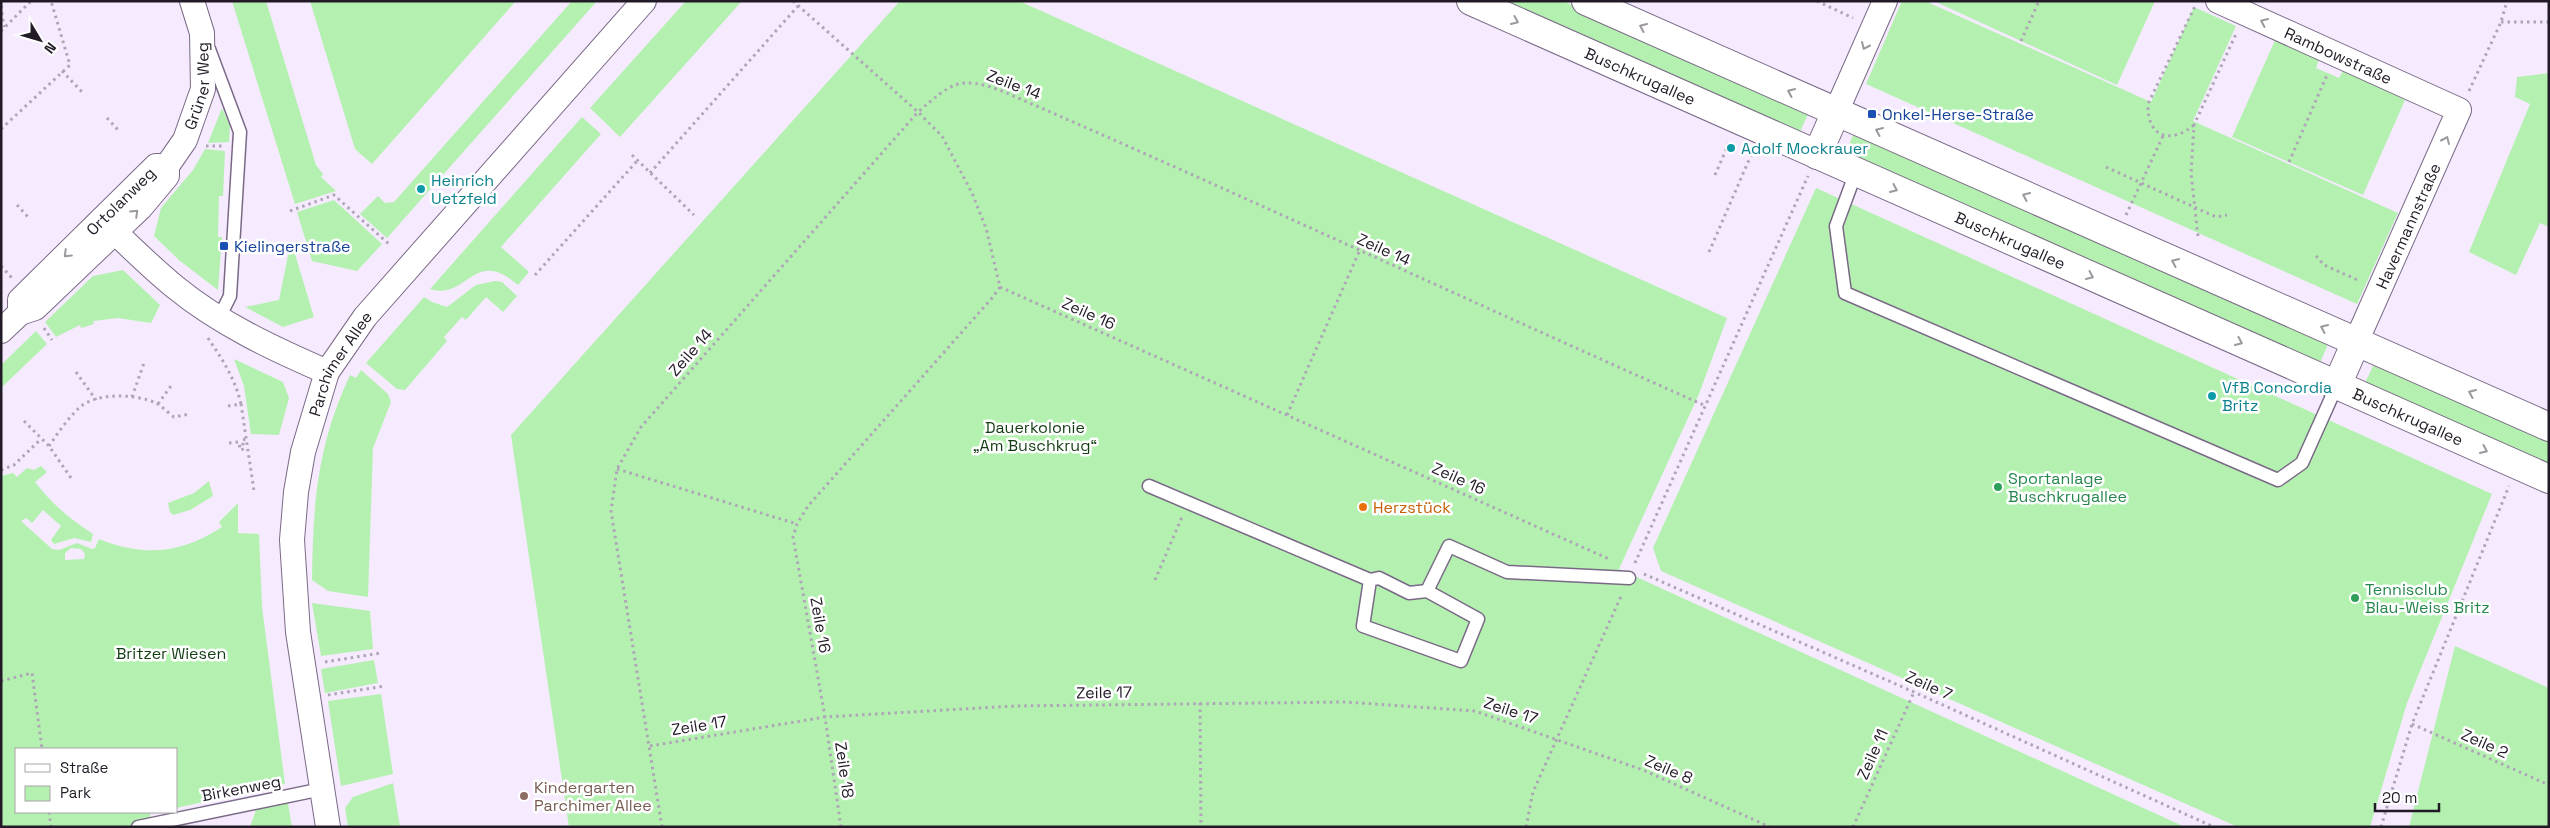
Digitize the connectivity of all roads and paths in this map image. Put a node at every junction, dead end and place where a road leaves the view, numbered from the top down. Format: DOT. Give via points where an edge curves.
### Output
graph roads {
  1 [pos="32,1"];
  2 [pos="52,1"];
  3 [pos="192,1"];
  4 [pos="644,1"];
  5 [pos="793,1"];
  6 [pos="1471,1"];
  7 [pos="1586,1"];
  8 [pos="1817,1"];
  9 [pos="1885,1"];
  10 [pos="2039,1"];
  11 [pos="2197,1"];
  12 [pos="2218,1"];
  13 [pos="2507,1"];
  14 [pos="1,6"];
  15 [pos="798,6"];
  16 [pos="2245,13"];
  17 [pos="2501,22"];
  18 [pos="2549,22"];
  19 [pos="3,29"];
  20 [pos="1872,30"];
  21 [pos="202,33"];
  22 [pos="2021,41"];
  23 [pos="2337,54"];
  24 [pos="62,72"];
  25 [pos="2477,74"];
  26 [pos="84,94"];
  27 [pos="2460,110"];
  28 [pos="918,112"];
  29 [pos="1836,112"];
  30 [pos="107,118"];
  31 [pos="2194,125"];
  32 [pos="1,128"];
  33 [pos="119,130"];
  34 [pos="2163,136"];
  35 [pos="1729,143"];
  36 [pos="1752,154"];
  37 [pos="632,155"];
  38 [pos="1817,155"];
  39 [pos="638,161"];
  40 [pos="2289,162"];
  41 [pos="167,166"];
  42 [pos="2106,167"];
  43 [pos="1856,172"];
  44 [pos="650,173"];
  45 [pos="1715,175"];
  46 [pos="2142,182"];
  47 [pos="17,205"];
  48 [pos="2195,207"];
  49 [pos="290,211"];
  50 [pos="694,215"];
  51 [pos="2227,215"];
  52 [pos="29,218"];
  53 [pos="109,225"];
  54 [pos="2116,236"];
  55 [pos="2198,236"];
  56 [pos="390,245"];
  57 [pos="1359,252"];
  58 [pos="1709,252"];
  59 [pos="2316,256"];
  60 [pos="1,266"];
  61 [pos="535,275"];
  62 [pos="16,282"];
  63 [pos="1000,287"];
  64 [pos="2379,290"];
  65 [pos="30,317"];
  66 [pos="212,326"];
  67 [pos="1,330"];
  68 [pos="52,340"];
  69 [pos="2356,342"];
  70 [pos="144,362"];
  71 [pos="76,372"];
  72 [pos="327,372"];
  73 [pos="174,383"];
  74 [pos="2337,385"];
  75 [pos="132,397"];
  76 [pos="96,400"];
  77 [pos="158,404"];
  78 [pos="241,404"];
  79 [pos="228,406"];
  80 [pos="1706,406"];
  81 [pos="189,414"];
  82 [pos="1287,415"];
  83 [pos="24,422"];
  84 [pos="2549,427"];
  85 [pos="41,439"];
  86 [pos="247,439"];
  87 [pos="229,443"];
  88 [pos="48,446"];
  89 [pos="2519,466"];
  90 [pos="617,469"];
  91 [pos="1,470"];
  92 [pos="71,478"];
  93 [pos="2549,479"];
  94 [pos="1149,486"];
  95 [pos="254,491"];
  96 [pos="1188,503"];
  97 [pos="797,524"];
  98 [pos="1631,574"];
  99 [pos="1155,580"];
  100 [pos="1370,580"];
  101 [pos="1427,591"];
  102 [pos="381,653"];
  103 [pos="303,666"];
  104 [pos="1,681"];
  105 [pos="385,686"];
  106 [pos="1914,692"];
  107 [pos="308,698"];
  108 [pos="1200,703"];
  109 [pos="825,717"];
  110 [pos="2412,724"];
  111 [pos="1557,738"];
  112 [pos="650,746"];
  113 [pos="42,748"];
  114 [pos="2549,785"];
  115 [pos="322,789"];
  116 [pos="49,813"];
  117 [pos="51,827"];
  118 [pos="138,827"];
  119 [pos="328,827"];
  120 [pos="662,827"];
  121 [pos="841,827"];
  122 [pos="1201,827"];
  123 [pos="1526,827"];
  124 [pos="1770,827"];
  125 [pos="1853,827"];
  126 [pos="2214,827"];
  127 [pos="2381,827"];
  1 -- 19 [label="path"];
  2 -- 24 [label="path" via="70,64"];
  3 -- 21 [label="street, Grüner Weg"];
  4 -- 72 [label="street, Parchimer Allee" via="365,317"];
  5 -- 15 [label="path"];
  6 -- 38 [label="main road, Buschkrugallee, one-way"];
  29 -- 7 [label="main road, one-way"];
  8 -- 20 [label="path"];
  9 -- 20 [label="street"];
  10 -- 22 [label="path"];
  11 -- 34 [label="path" via="2148,104 2148,117"];
  12 -- 16 [label="street, Rambowstraße"];
  13 -- 17 [label="path"];
  14 -- 19 [label="path"];
  15 -- 28 [label="path"];
  15 -- 44 [label="path"];
  23 -- 16 [label="street, Rambowstraße, one-way"];
  16 -- 31 [label="path"];
  17 -- 18 [label="path"];
  17 -- 25 [label="path"];
  20 -- 29 [label="street, one-way"];
  21 -- 41 [label="street, Grüner Weg" via="203,89 185,140"];
  21 -- 66 [label="lane" via="240,132 230,296"];
  23 -- 27 [label="street, Rambowstraße"];
  23 -- 40 [label="path"];
  24 -- 26 [label="path"];
  24 -- 32 [label="path"];
  64 -- 27 [label="street, Havermannstraße, one-way"];
  28 -- 57 [label="path, Zeile 14" via="940,93 964,81 981,83 1182,169"];
  28 -- 63 [label="path" via="942,136 972,193 986,228"];
  28 -- 90 [label="path, Zeile 14" via="641,427"];
  29 -- 38 [label="main road"];
  54 -- 29 [label="main road, one-way"];
  30 -- 33 [label="path"];
  31 -- 34 [label="path" via="2175,137"];
  31 -- 48 [label="path" via="2192,173"];
  34 -- 46 [label="path"];
  35 -- 45 [label="path"];
  36 -- 58 [label="path"];
  37 -- 39 [label="path"];
  38 -- 43 [label="main road, Buschkrugallee"];
  38 -- 80 [label="path"];
  39 -- 44 [label="path"];
  39 -- 61 [label="path"];
  41 -- 53 [label="street, Ortolanweg" via="167,176 153,194"];
  42 -- 46 [label="path"];
  43 -- 74 [label="main road, Buschkrugallee, one-way"];
  43 -- 74 [label="lane" via="1836,226 1845,293 2278,480 2302,463"];
  44 -- 50 [label="path"];
  46 -- 48 [label="path"];
  46 -- 54 [label="path"];
  47 -- 52 [label="path"];
  48 -- 51 [label="path" via="2216,216"];
  48 -- 55 [label="path"];
  49 -- 56 [label="path" via="334,195"];
  53 -- 65 [label="street, Ortolanweg"];
  53 -- 66 [label="street"];
  69 -- 54 [label="main road, one-way"];
  57 -- 80 [label="path, Zeile 14"];
  57 -- 82 [label="path"];
  59 -- 64 [label="path" via="2324,265"];
  60 -- 62 [label="path"];
  63 -- 82 [label="path, Zeile 16"];
  63 -- 97 [label="path, Zeile 16" via="808,506"];
  64 -- 69 [label="street, Havermannstraße"];
  65 -- 67 [label="street, Ortolanweg"];
  65 -- 68 [label="path"];
  66 -- 72 [label="street"];
  66 -- 78 [label="path"];
  69 -- 74 [label="main road"];
  84 -- 69 [label="main road, one-way"];
  70 -- 75 [label="path"];
  71 -- 76 [label="path"];
  72 -- 103 [label="street, Parchimer Allee" via="303,452 292,540 294,594"];
  73 -- 77 [label="path"];
  74 -- 89 [label="main road, Buschkrugallee, one-way"];
  75 -- 76 [label="path"];
  75 -- 77 [label="path"];
  76 -- 88 [label="path" via="82,405"];
  77 -- 81 [label="path" via="174,418"];
  78 -- 79 [label="path"];
  78 -- 86 [label="path"];
  80 -- 98 [label="path"];
  82 -- 98 [label="path, Zeile 16"];
  83 -- 85 [label="path"];
  85 -- 88 [label="path"];
  85 -- 91 [label="path" via="14,465"];
  86 -- 87 [label="path" via="242,440 244,449 240,450 239,442"];
  86 -- 95 [label="path"];
  88 -- 92 [label="path"];
  89 -- 93 [label="main road, Buschkrugallee"];
  89 -- 110 [label="path"];
  90 -- 97 [label="path"];
  90 -- 112 [label="path, Zeile 14" via="611,511"];
  94 -- 96 [label="lane"];
  96 -- 99 [label="path"];
  96 -- 100 [label="lane"];
  97 -- 109 [label="path, Zeile 16" via="793,538"];
  98 -- 101 [label="lane" via="1507,572 1449,546"];
  98 -- 106 [label="path, Zeile 7"];
  98 -- 111 [label="path"];
  100 -- 101 [label="lane" via="1380,578 1409,593"];
  100 -- 101 [label="lane" via="1362,626 1461,661 1478,619"];
  102 -- 103 [label="path"];
  103 -- 107 [label="street, Parchimer Allee"];
  104 -- 113 [label="path" via="32,673"];
  105 -- 107 [label="path"];
  106 -- 125 [label="path, Zeile 11"];
  106 -- 126 [label="path, Zeile 7"];
  107 -- 115 [label="street, Parchimer Allee"];
  108 -- 109 [label="path, Zeile 17" via="1014,706"];
  108 -- 111 [label="path, Zeile 17" via="1346,702 1475,711"];
  108 -- 122 [label="path"];
  109 -- 112 [label="path, Zeile 17"];
  109 -- 121 [label="path, Zeile 18"];
  110 -- 114 [label="path, Zeile 2"];
  110 -- 127 [label="path"];
  111 -- 123 [label="path" via="1533,792"];
  111 -- 124 [label="path, Zeile 8" via="1643,770"];
  112 -- 120 [label="path, Zeile 14"];
  115 -- 118 [label="lane, Birkenweg"];
  115 -- 119 [label="street, Parchimer Allee"];
  116 -- 117 [label="path"];
}
